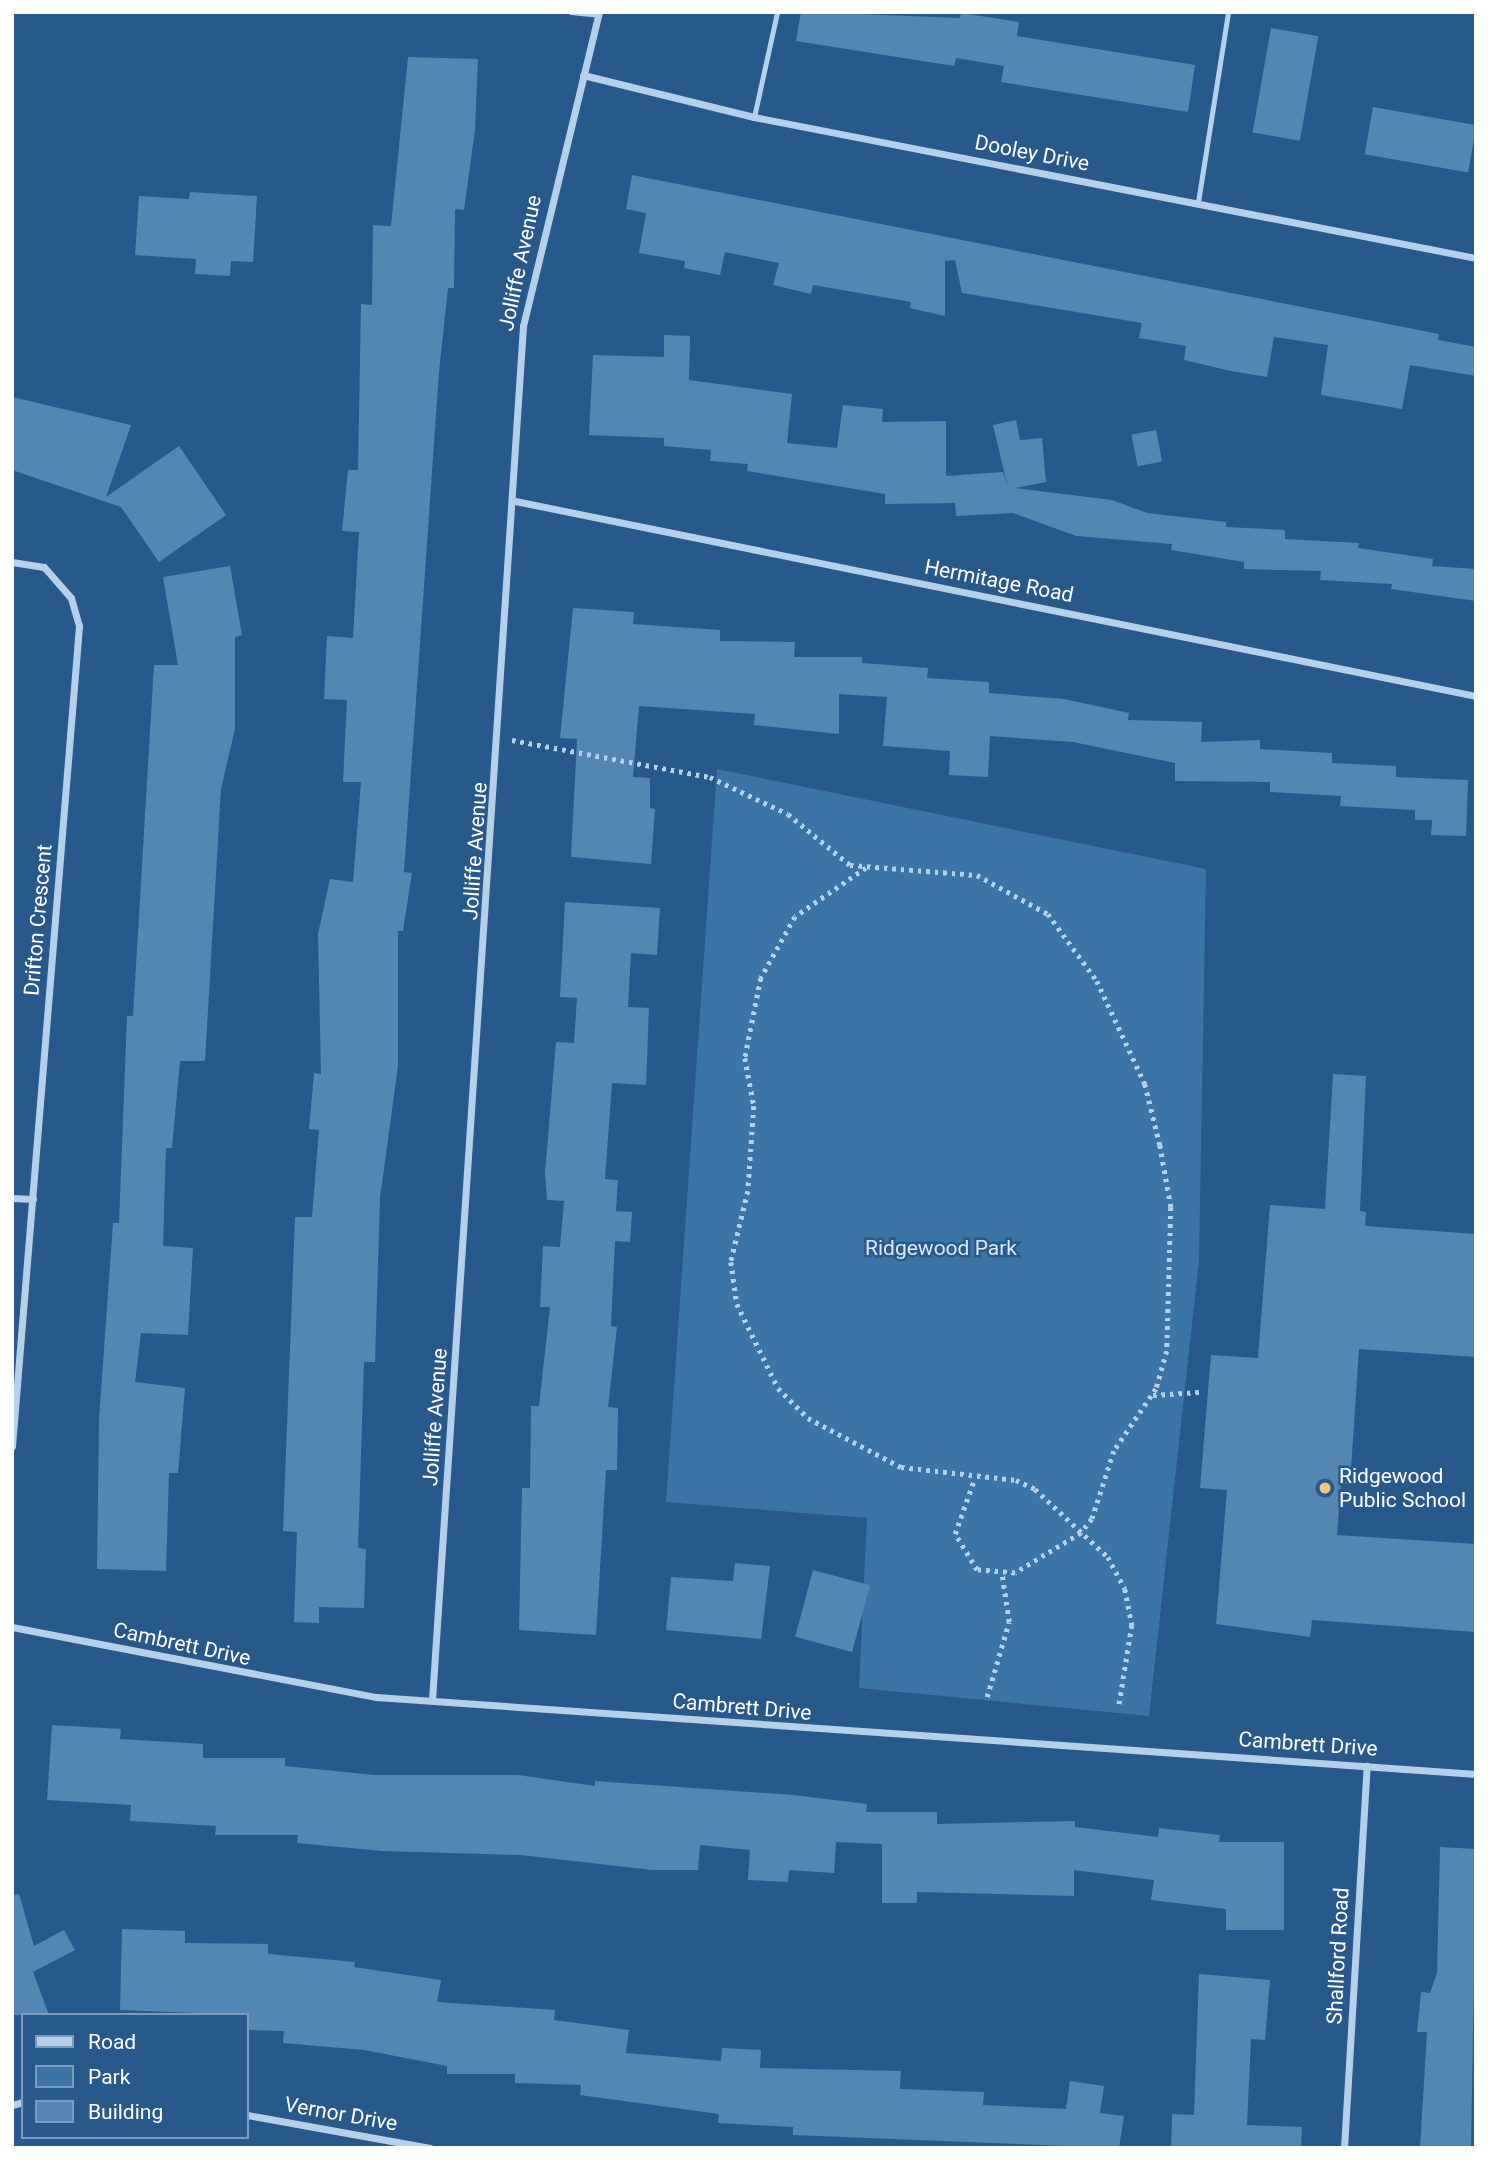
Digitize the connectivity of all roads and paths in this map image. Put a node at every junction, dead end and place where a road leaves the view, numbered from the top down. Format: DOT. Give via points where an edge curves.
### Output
graph roads {
  1 [pos="572,12"];
  2 [pos="777,12"];
  3 [pos="1227,12"];
  4 [pos="598,14"];
  5 [pos="583,75"];
  6 [pos="754,117"];
  7 [pos="1198,202"];
  8 [pos="1476,258"];
  9 [pos="515,501"];
  10 [pos="12,562"];
  11 [pos="1476,696"];
  12 [pos="500,738"];
  13 [pos="866,868"];
  14 [pos="12,1198"];
  15 [pos="33,1199"];
  16 [pos="1199,1392"];
  17 [pos="1152,1395"];
  18 [pos="12,1446"];
  19 [pos="974,1480"];
  20 [pos="1081,1533"];
  21 [pos="1002,1575"];
  22 [pos="12,1627"];
  23 [pos="987,1697"];
  24 [pos="432,1700"];
  25 [pos="1119,1706"];
  26 [pos="1367,1766"];
  27 [pos="1476,1774"];
  28 [pos="248,2115"];
  29 [pos="430,2148"];
  30 [pos="1344,2148"];
  1 -- 4 [label="lane"];
  2 -- 6 [label="lane"];
  3 -- 7 [label="lane"];
  4 -- 5 [label="street, Jolliffe Avenue"];
  5 -- 6 [label="street, Dooley Drive"];
  5 -- 9 [label="street, Jolliffe Avenue" via="523,326"];
  6 -- 7 [label="street, Dooley Drive"];
  7 -- 8 [label="street, Dooley Drive"];
  9 -- 11 [label="street, Hermitage Road"];
  9 -- 12 [label="street, Jolliffe Avenue"];
  10 -- 15 [label="street, Drifton Crescent" via="44,567 71,598 79,626"];
  12 -- 13 [label="path" via="710,776 788,814 829,853"];
  12 -- 24 [label="street, Jolliffe Avenue"];
  13 -- 17 [label="path" via="977,875 1016,891 1048,914 1073,943 1123,1029 1145,1083 1171,1208 1167,1351"];
  13 -- 19 [label="path" via="795,917 761,978 745,1058 754,1106 748,1191 732,1262 737,1304 778,1388 808,1418 901,1467"];
  14 -- 15 [label="street"];
  15 -- 18 [label="street, Drifton Crescent"];
  16 -- 17 [label="path"];
  17 -- 20 [label="path" via="1114,1451 1092,1520"];
  19 -- 20 [label="path" via="1016,1480 1035,1489"];
  19 -- 21 [label="path" via="957,1513 958,1548 977,1570"];
  20 -- 21 [label="path"];
  20 -- 25 [label="path" via="1108,1557 1125,1589 1132,1625"];
  21 -- 23 [label="path" via="1009,1622"];
  22 -- 24 [label="street, Cambrett Drive" via="313,1688"];
  24 -- 26 [label="street, Cambrett Drive" via="1119,1754"];
  26 -- 27 [label="street, Cambrett Drive"];
  26 -- 30 [label="street, Shallford Road"];
  28 -- 29 [label="street, Vernor Drive"];
}
